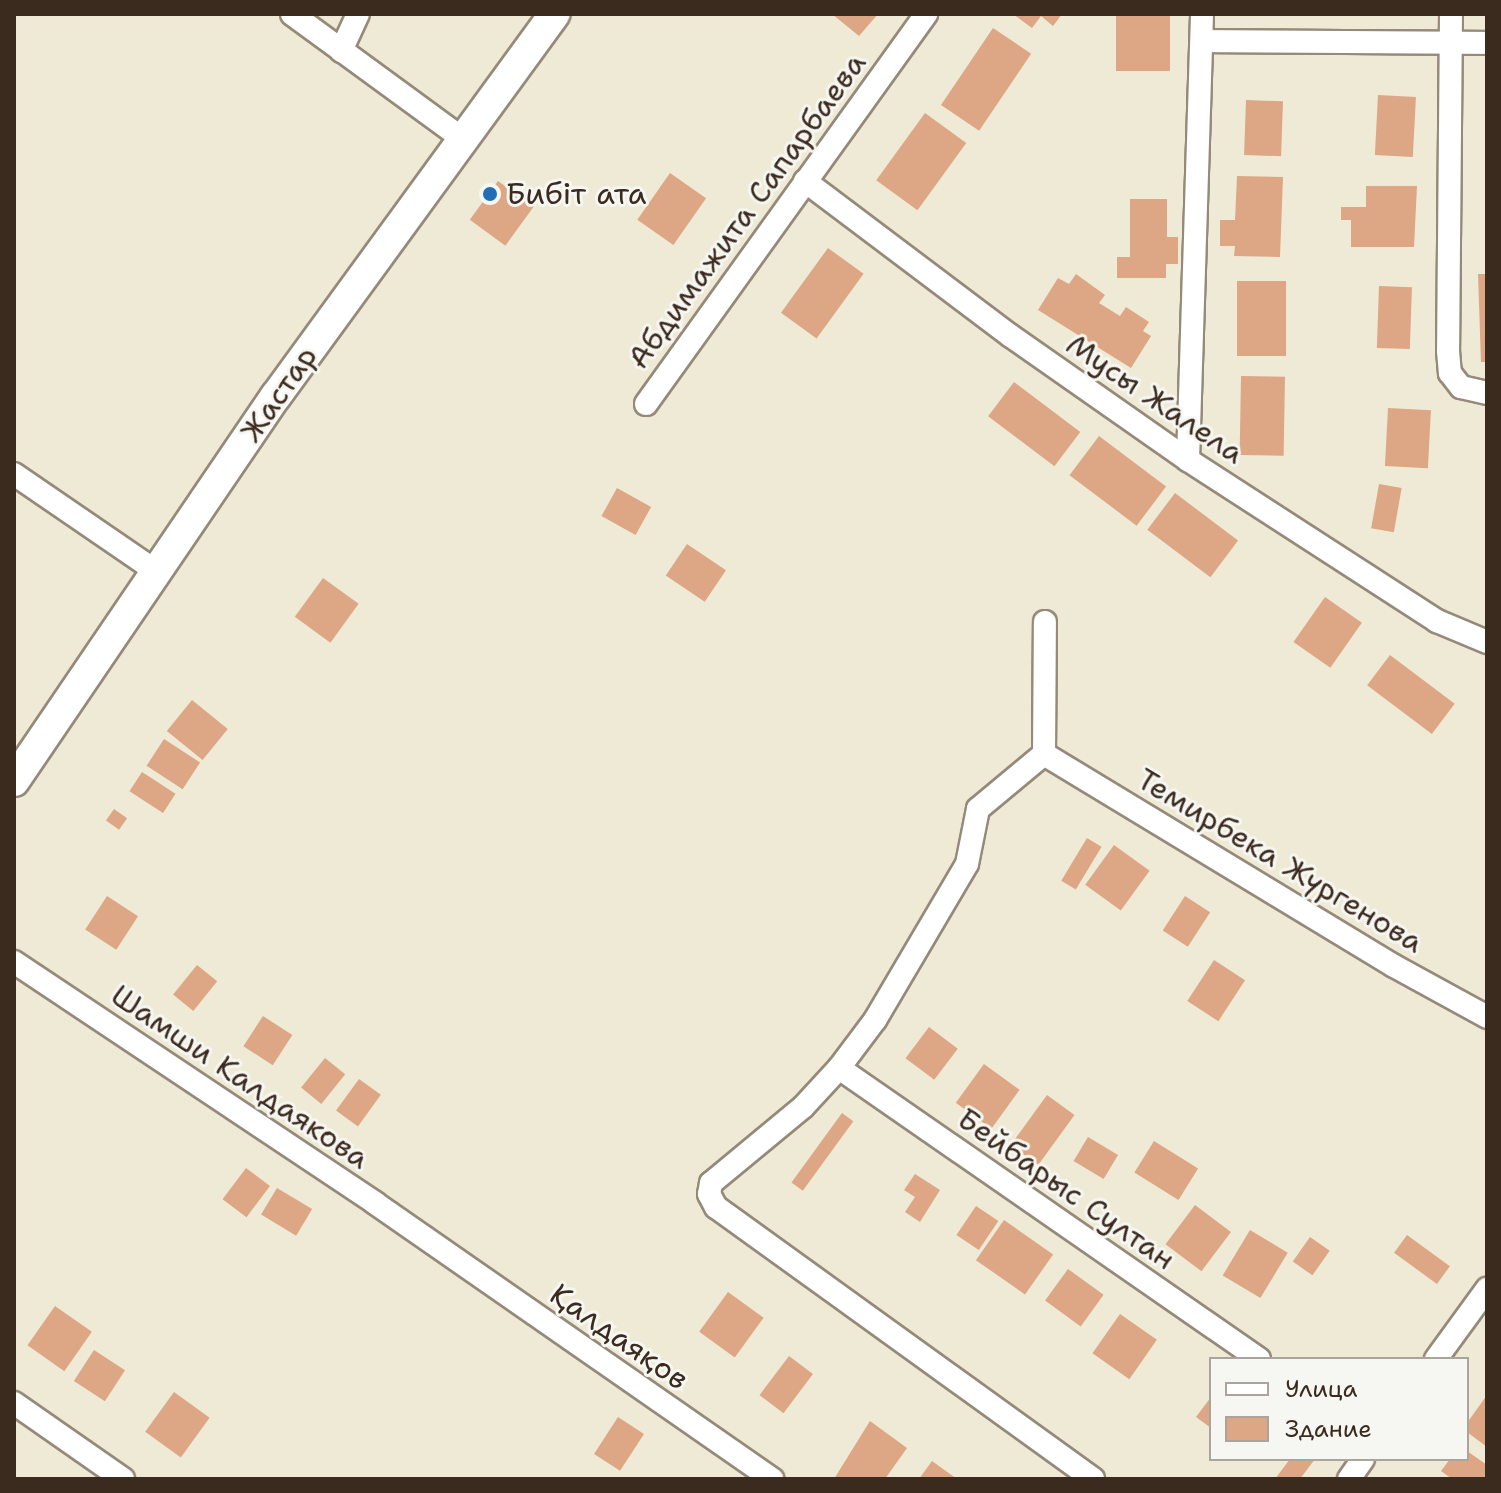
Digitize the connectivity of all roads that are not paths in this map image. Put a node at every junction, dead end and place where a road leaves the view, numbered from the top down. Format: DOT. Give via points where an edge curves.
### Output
graph roads {
  1 [pos="292,14"];
  2 [pos="358,14"];
  3 [pos="555,14"];
  4 [pos="926,14"];
  5 [pos="1202,14"];
  6 [pos="1451,14"];
  7 [pos="1202,41"];
  8 [pos="1451,42"];
  9 [pos="1487,43"];
  10 [pos="341,51"];
  11 [pos="463,139"];
  12 [pos="805,181"];
  13 [pos="1487,393"];
  14 [pos="646,404"];
  15 [pos="1188,460"];
  16 [pos="14,474"];
  17 [pos="157,572"];
  18 [pos="1045,622"];
  19 [pos="1487,642"];
  20 [pos="1044,754"];
  21 [pos="14,781"];
  22 [pos="14,962"];
  23 [pos="1487,1017"];
  24 [pos="839,1068"];
  25 [pos="432,1243"];
  26 [pos="1487,1289"];
  27 [pos="1256,1357"];
  28 [pos="1437,1357"];
  29 [pos="14,1403"];
  30 [pos="1362,1461"];
  31 [pos="123,1479"];
  32 [pos="772,1479"];
  33 [pos="1093,1479"];
  34 [pos="1349,1479"];
  1 -- 10 [label="street"];
  2 -- 10 [label="street"];
  3 -- 11 [label="street, Жастар"];
  4 -- 12 [label="street, Абдимажита Сапарбаева"];
  5 -- 7 [label="street"];
  6 -- 8 [label="street"];
  7 -- 8 [label="street"];
  7 -- 15 [label="street"];
  8 -- 9 [label="street"];
  8 -- 13 [label="street" via="1450,373 1461,387"];
  10 -- 11 [label="street"];
  11 -- 17 [label="street, Жастар" via="276,396"];
  12 -- 14 [label="street, Абдимажита Сапарбаева"];
  12 -- 15 [label="street, Мусы Жалела"];
  15 -- 19 [label="street, Мусы Жалела" via="1437,621"];
  16 -- 17 [label="street"];
  17 -- 21 [label="street, Жастар"];
  18 -- 20 [label="street"];
  20 -- 23 [label="street, Темирбека Жүргенова"];
  20 -- 24 [label="street" via="978,809 967,864 875,1020"];
  22 -- 25 [label="street, Шамши Калдаякова"];
  24 -- 27 [label="street, Бейбарыс Султан"];
  24 -- 33 [label="street" via="803,1107 711,1183 716,1207"];
  25 -- 32 [label="street, Қалдаяқов"];
  26 -- 28 [label="street"];
  29 -- 31 [label="street"];
  30 -- 34 [label="street"];
}
